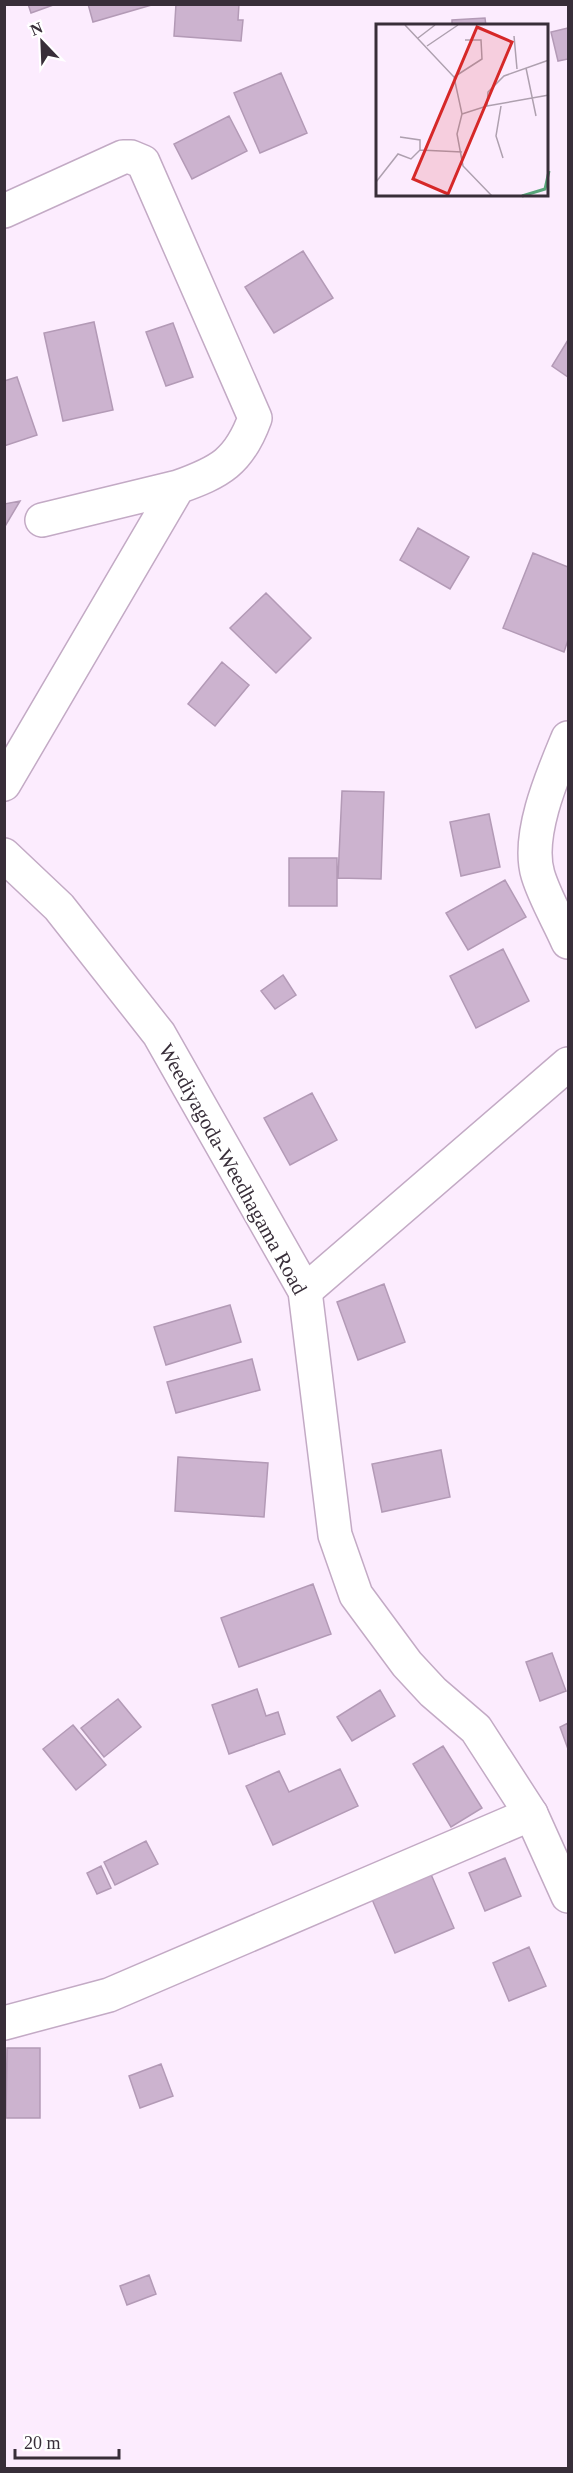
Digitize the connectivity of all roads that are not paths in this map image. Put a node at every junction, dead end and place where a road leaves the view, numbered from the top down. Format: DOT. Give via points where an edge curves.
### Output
graph roads {
  1 [pos="4,211"];
  2 [pos="178,487"];
  3 [pos="42,520"];
  4 [pos="568,738"];
  5 [pos="4,784"];
  6 [pos="4,855"];
  7 [pos="568,942"];
  8 [pos="568,1064"];
  9 [pos="305,1291"];
  10 [pos="531,1814"];
  11 [pos="568,1896"];
  12 [pos="4,2023"];
  1 -- 2 [label="street" via="123,157 143,162 255,418 236,456 211,475"];
  2 -- 3 [label="street"];
  2 -- 5 [label="street"];
  4 -- 7 [label="street" via="544,802 536,850 537,874"];
  6 -- 9 [label="street, Weediyagoda-Weedhagama Road" via="59,907 159,1034"];
  8 -- 9 [label="street"];
  9 -- 10 [label="street, Weediyagoda-Weedhagama Road" via="335,1535 356,1595 407,1664 476,1729"];
  10 -- 11 [label="street, Weediyagoda-Weedhagama Road"];
  10 -- 12 [label="street" via="109,1995"];
}
